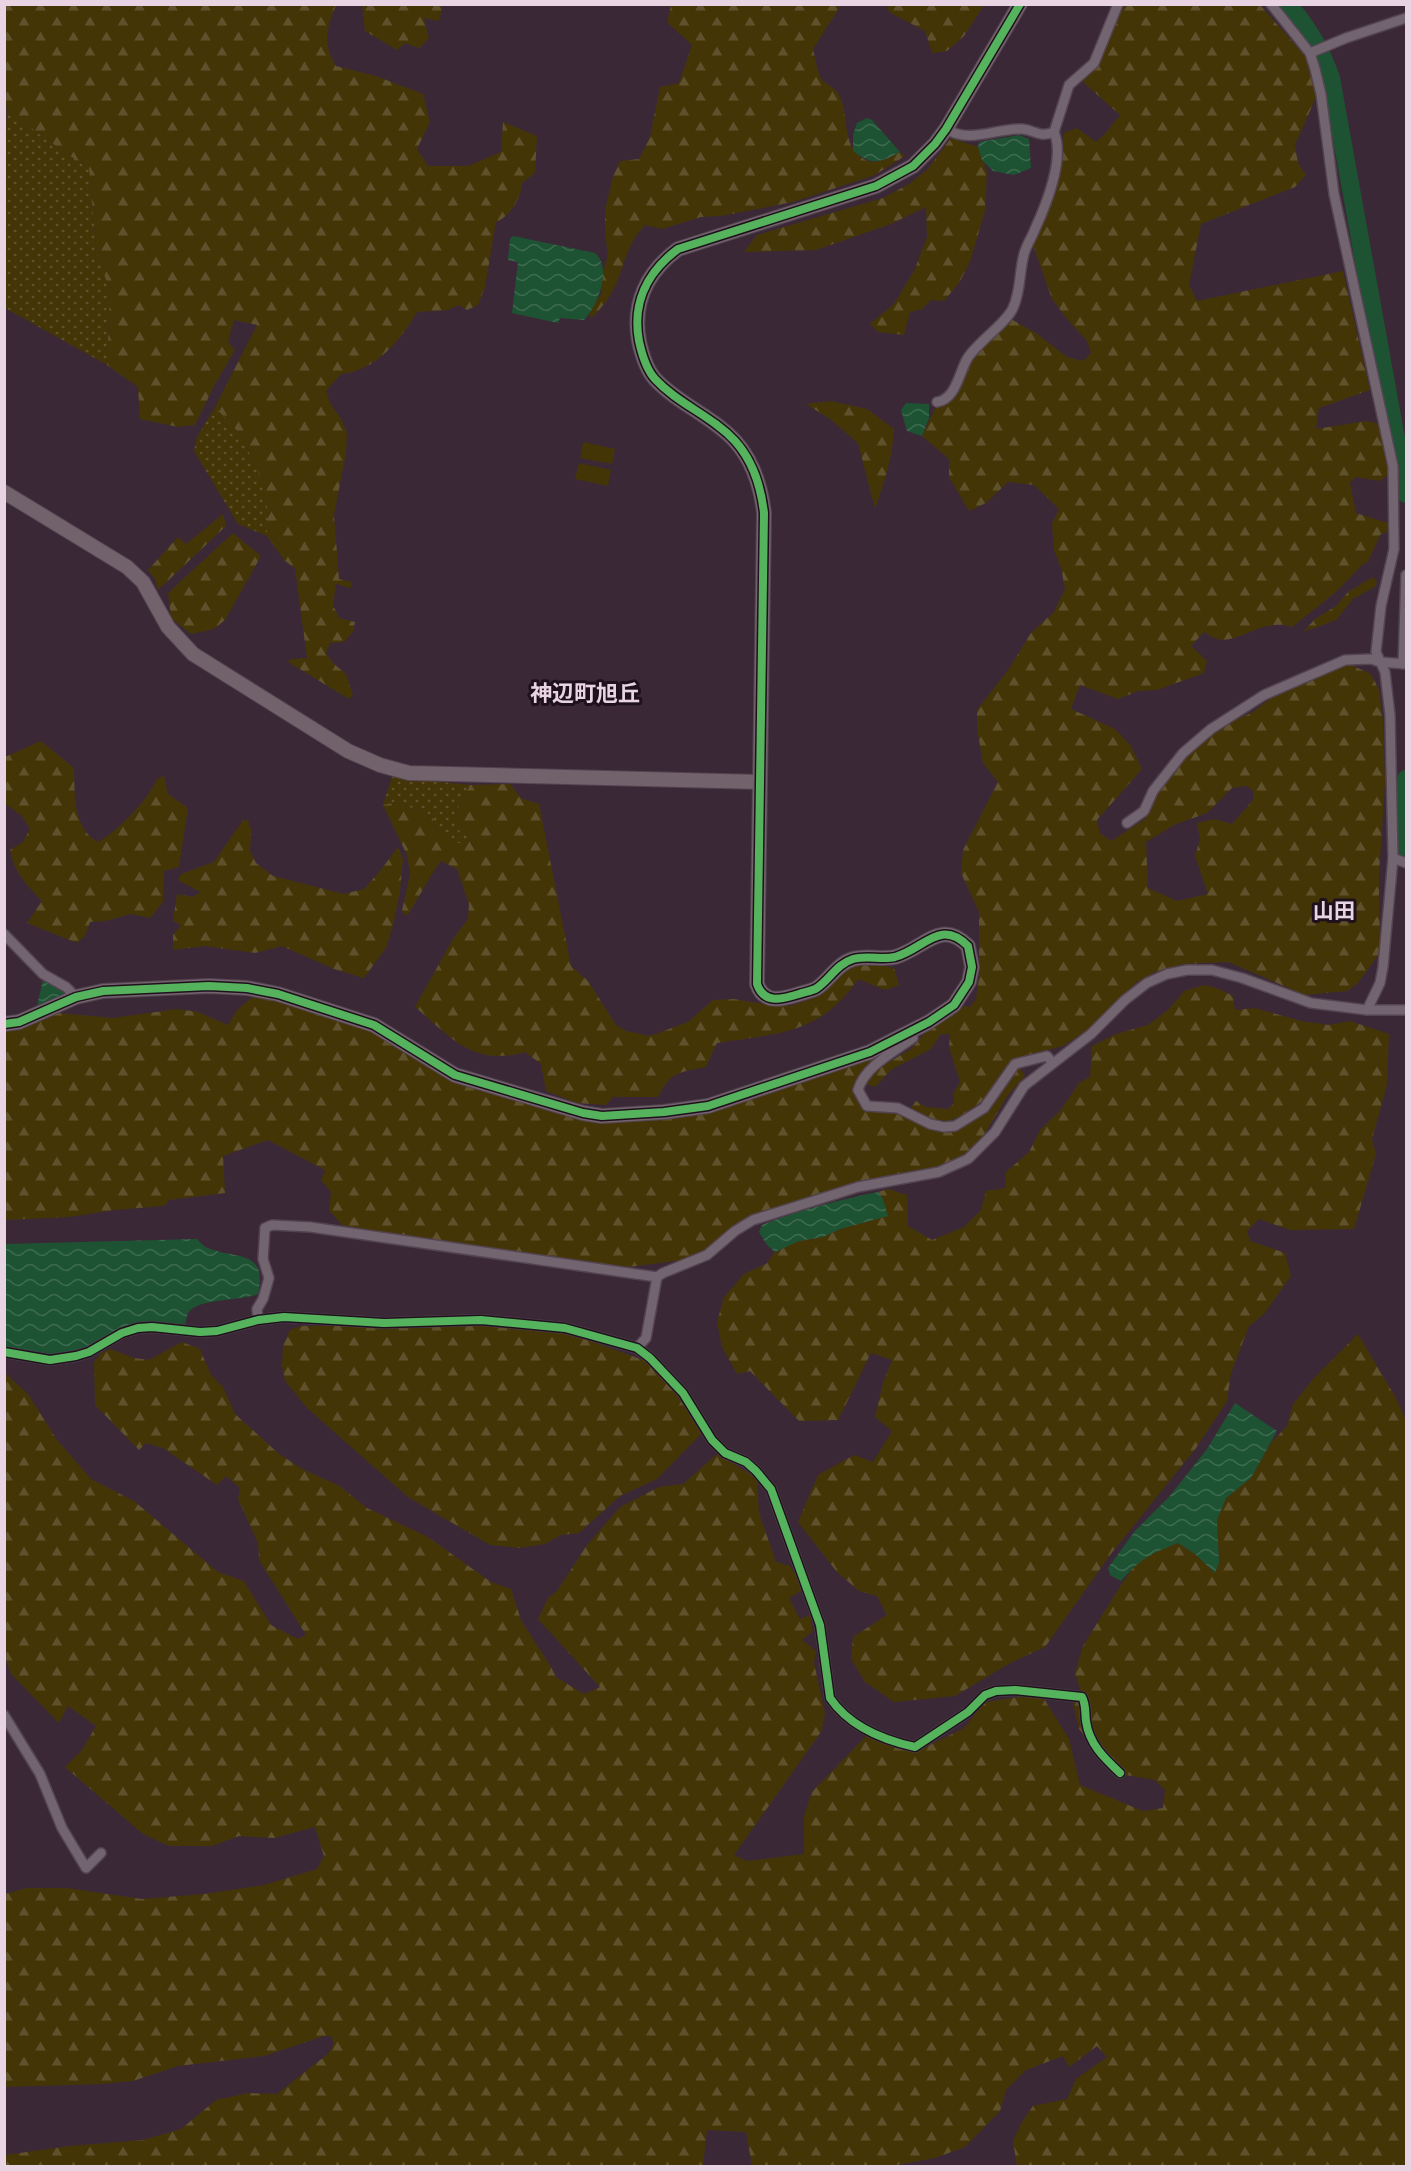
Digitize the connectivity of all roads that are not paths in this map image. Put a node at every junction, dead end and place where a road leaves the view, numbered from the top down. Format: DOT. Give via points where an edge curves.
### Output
graph roads {
  1 [pos="1020,4"];
  2 [pos="1118,4"];
  3 [pos="1271,4"];
  4 [pos="1407,18"];
  5 [pos="1311,52"];
  6 [pos="946,129"];
  7 [pos="1054,132"];
  8 [pos="937,402"];
  9 [pos="4,492"];
  10 [pos="1407,575"];
  11 [pos="1380,662"];
  12 [pos="1405,664"];
  13 [pos="760,782"];
  14 [pos="1126,823"];
  15 [pos="1393,858"];
  16 [pos="1407,863"];
  17 [pos="4,934"];
  18 [pos="75,997"];
  19 [pos="1367,1010"];
  20 [pos="1407,1010"];
  21 [pos="4,1024"];
  22 [pos="911,1030"];
  23 [pos="1052,1062"];
  24 [pos="657,1277"];
  25 [pos="258,1320"];
  26 [pos="637,1348"];
  27 [pos="4,1352"];
  28 [pos="4,1715"];
  29 [pos="1120,1773"];
  30 [pos="101,1853"];
  1 -- 6 [label="street"];
  2 -- 7 [label="street" via="1094,63 1069,86"];
  3 -- 5 [label="street"];
  4 -- 5 [label="street"];
  5 -- 11 [label="street" via="1321,94 1334,194 1393,466 1394,549 1381,606 1376,652"];
  6 -- 7 [label="street" via="966,135 1022,129 1033,134"];
  6 -- 13 [label="street" via="913,166 876,186 678,249 652,276 639,303 636,315 640,348 653,377 736,442 757,477 762,496"];
  7 -- 8 [label="street" via="1054,178 1024,254 1011,312 968,358 957,384 943,401"];
  9 -- 13 [label="street" via="127,567 143,582 168,627 194,654 348,751 380,765 428,774"];
  10 -- 12 [label="street"];
  11 -- 12 [label="street"];
  11 -- 14 [label="street" via="1336,662 1264,695 1211,729 1183,753 1153,791 1144,811"];
  11 -- 15 [label="street" via="1385,672 1390,716"];
  13 -- 22 [label="street" via="759,992 771,999 785,998 817,988 853,959 891,958 942,933 951,934 968,946 972,967 969,982 954,1005"];
  15 -- 16 [label="street"];
  15 -- 19 [label="street" via="1383,967"];
  17 -- 18 [label="street" via="43,974"];
  18 -- 21 [label="street" via="20,1022"];
  18 -- 22 [label="street" via="103,991 209,986 278,994 374,1025 455,1075 602,1116 708,1106 870,1052"];
  19 -- 20 [label="street"];
  19 -- 23 [label="street" via="1311,1003 1212,970 1187,970 1147,983 1091,1034"];
  22 -- 23 [label="street" via="913,1038 861,1080 858,1090 867,1106 898,1108 930,1124 955,1126 984,1108 1015,1064 1047,1056"];
  23 -- 24 [label="street" via="1024,1086 995,1132 968,1159 939,1172 858,1187 753,1220 707,1255"];
  24 -- 25 [label="street" via="310,1227 272,1225 265,1228 263,1259 269,1278 257,1309"];
  24 -- 26 [label="street" via="646,1338"];
  25 -- 26 [label="street" via="284,1317 384,1323 525,1323 590,1333"];
  25 -- 27 [label="street" via="218,1331 138,1328 89,1352 50,1360"];
  26 -- 29 [label="street" via="683,1393 712,1440 725,1453 746,1462 771,1489 820,1625 830,1698 837,1708 864,1729 915,1748 996,1690 1082,1697 1092,1741"];
  28 -- 30 [label="street" via="40,1774 62,1828 86,1868"];
}
